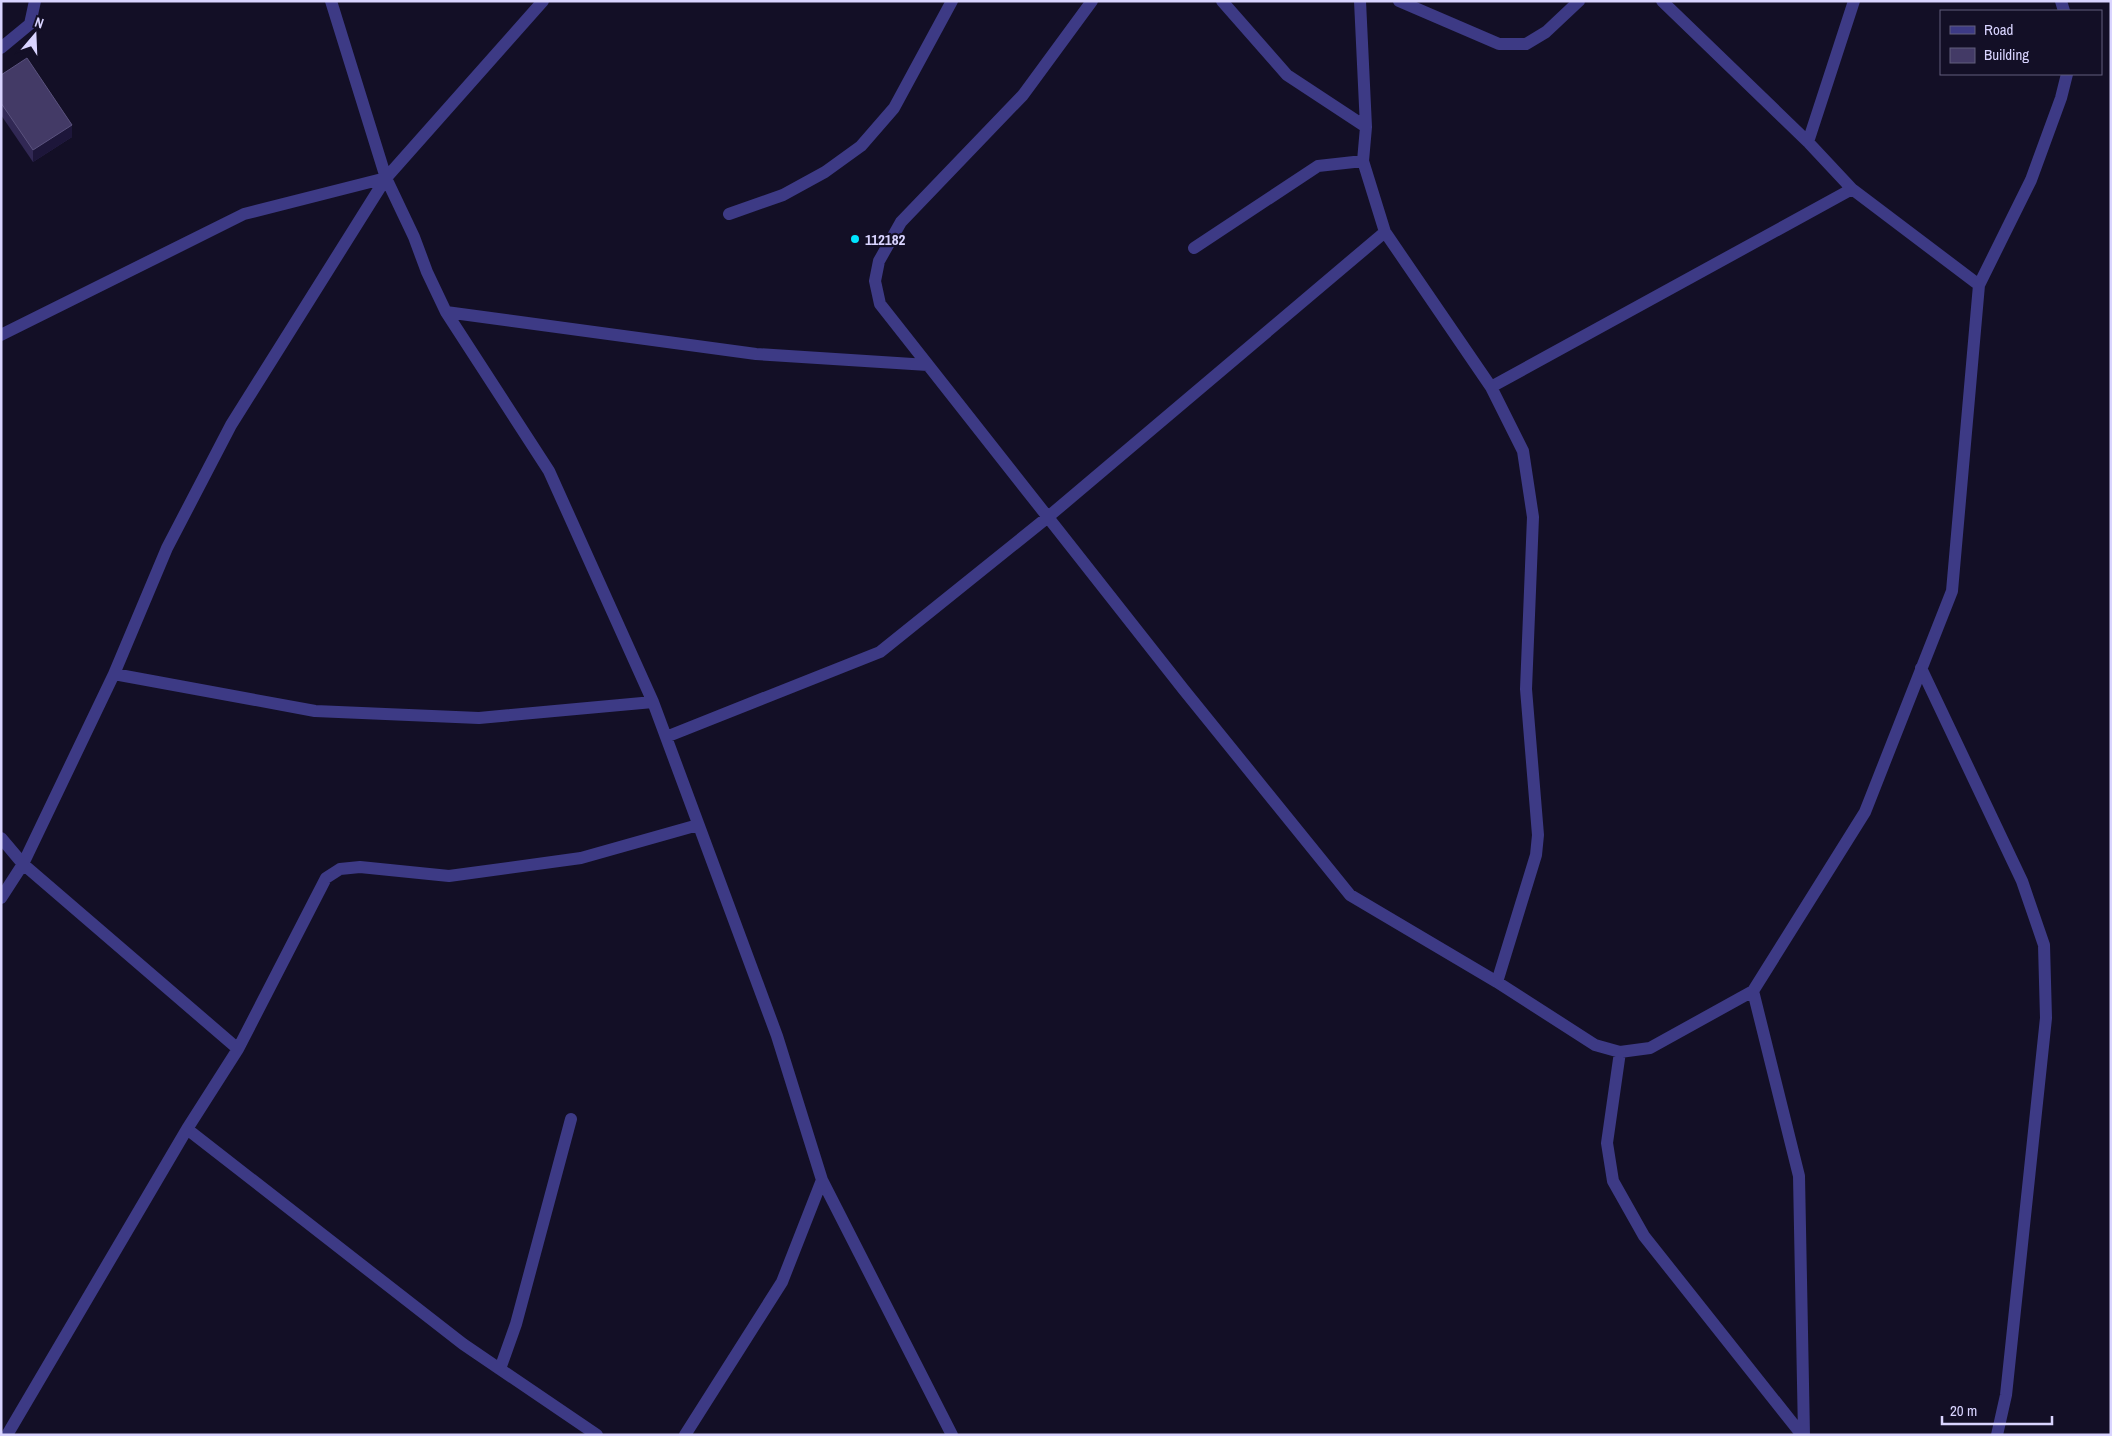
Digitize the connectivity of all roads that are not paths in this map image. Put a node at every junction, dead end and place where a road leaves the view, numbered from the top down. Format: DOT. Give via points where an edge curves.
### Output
graph roads {
  1 [pos="35,1"];
  2 [pos="331,1"];
  3 [pos="543,1"];
  4 [pos="952,1"];
  5 [pos="1092,1"];
  6 [pos="1217,1"];
  7 [pos="1223,1"];
  8 [pos="1360,1"];
  9 [pos="1399,1"];
  10 [pos="1579,1"];
  11 [pos="1662,1"];
  12 [pos="1854,1"];
  13 [pos="1,48"];
  14 [pos="2067,75"];
  15 [pos="1366,127"];
  16 [pos="1808,142"];
  17 [pos="1363,161"];
  18 [pos="386,178"];
  19 [pos="1852,189"];
  20 [pos="729,214"];
  21 [pos="1385,232"];
  22 [pos="1194,248"];
  23 [pos="1978,285"];
  24 [pos="446,312"];
  25 [pos="1,335"];
  26 [pos="928,365"];
  27 [pos="1492,387"];
  28 [pos="1048,517"];
  29 [pos="1921,668"];
  30 [pos="114,674"];
  31 [pos="653,702"];
  32 [pos="666,737"];
  33 [pos="698,825"];
  34 [pos="1,838"];
  35 [pos="23,864"];
  36 [pos="1,898"];
  37 [pos="1497,982"];
  38 [pos="1753,991"];
  39 [pos="238,1049"];
  40 [pos="1620,1052"];
  41 [pos="571,1119"];
  42 [pos="187,1129"];
  43 [pos="822,1180"];
  44 [pos="500,1369"];
  45 [pos="1,1428"];
  46 [pos="7,1435"];
  47 [pos="597,1435"];
  48 [pos="685,1435"];
  49 [pos="952,1435"];
  50 [pos="1803,1435"];
  51 [pos="1998,1435"];
  1 -- 13 [label="street" via="30,24"];
  2 -- 18 [label="street"];
  3 -- 18 [label="street"];
  4 -- 20 [label="street" via="894,108 861,146 825,172 783,195"];
  5 -- 26 [label="street" via="1023,95 901,222 879,262 875,281 880,304"];
  6 -- 7 [label="street"];
  7 -- 15 [label="street" via="1287,75"];
  8 -- 15 [label="street"];
  9 -- 10 [label="street" via="1499,44 1526,44 1546,32"];
  11 -- 16 [label="street"];
  12 -- 16 [label="street"];
  14 -- 23 [label="street" via="2031,180"];
  15 -- 17 [label="street"];
  16 -- 19 [label="street"];
  17 -- 21 [label="street"];
  17 -- 22 [label="street" via="1318,166"];
  18 -- 24 [label="street"];
  18 -- 25 [label="street" via="244,214"];
  18 -- 30 [label="street" via="231,425 167,548"];
  19 -- 23 [label="street"];
  19 -- 27 [label="street"];
  21 -- 27 [label="street"];
  21 -- 28 [label="street"];
  23 -- 29 [label="street" via="1952,590"];
  24 -- 26 [label="street" via="756,354"];
  24 -- 31 [label="street" via="549,471"];
  26 -- 28 [label="street"];
  27 -- 37 [label="street" via="1523,451 1533,517 1526,689 1538,835 1536,855"];
  28 -- 32 [label="street" via="880,652"];
  28 -- 37 [label="street" via="1350,895"];
  29 -- 38 [label="street" via="1865,812"];
  29 -- 51 [label="street" via="2022,881 2044,945 2046,1018 2006,1395"];
  30 -- 31 [label="street" via="315,711 479,718"];
  30 -- 35 [label="street"];
  31 -- 32 [label="street"];
  32 -- 33 [label="street"];
  33 -- 39 [label="street" via="581,858 449,876 360,867 340,869 326,878"];
  33 -- 43 [label="street" via="777,1036"];
  34 -- 35 [label="street"];
  35 -- 36 [label="street"];
  35 -- 39 [label="street"];
  37 -- 40 [label="street" via="1595,1045"];
  38 -- 40 [label="street" via="1650,1048"];
  38 -- 50 [label="street" via="1800,1176"];
  39 -- 42 [label="street"];
  40 -- 50 [label="street" via="1607,1143 1613,1180 1644,1236"];
  41 -- 44 [label="street" via="519,1315"];
  42 -- 44 [label="street" via="463,1344"];
  42 -- 46 [label="street"];
  43 -- 48 [label="street" via="782,1282"];
  43 -- 49 [label="street"];
  44 -- 47 [label="street"];
  45 -- 46 [label="street"];
}
